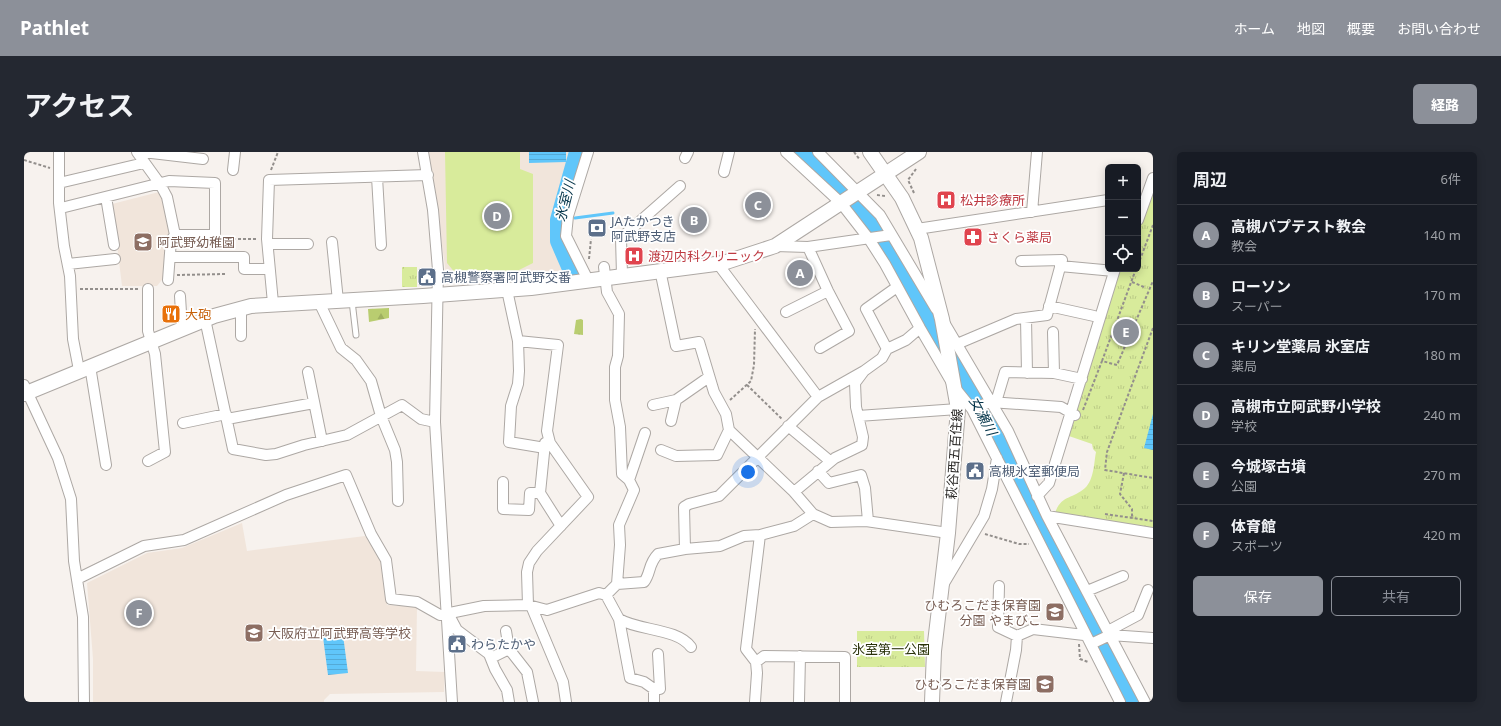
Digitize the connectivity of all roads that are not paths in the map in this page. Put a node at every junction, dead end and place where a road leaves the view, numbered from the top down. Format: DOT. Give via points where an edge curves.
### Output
graph roads {
  1 [pos="59,152"];
  2 [pos="137,152"];
  3 [pos="143,152"];
  4 [pos="235,152"];
  5 [pos="423,152"];
  6 [pos="588,152"];
  7 [pos="729,152"];
  8 [pos="786,152"];
  9 [pos="818,152"];
  10 [pos="870,152"];
  11 [pos="1038,152"];
  12 [pos="914,156"];
  13 [pos="202,159"];
  14 [pos="144,163"];
  15 [pos="232,170"];
  16 [pos="724,172"];
  17 [pos="887,174"];
  18 [pos="428,175"];
  19 [pos="377,177"];
  20 [pos="1153,178"];
  21 [pos="59,183"];
  22 [pos="160,184"];
  23 [pos="680,186"];
  24 [pos="1148,190"];
  25 [pos="1141,192"];
  26 [pos="106,197"];
  27 [pos="850,197"];
  28 [pos="1105,200"];
  29 [pos="61,208"];
  30 [pos="1032,212"];
  31 [pos="1141,214"];
  32 [pos="917,229"];
  33 [pos="175,235"];
  34 [pos="891,235"];
  35 [pos="870,238"];
  36 [pos="268,242"];
  37 [pos="332,242"];
  38 [pos="308,244"];
  39 [pos="114,245"];
  40 [pos="381,245"];
  41 [pos="775,246"];
  42 [pos="808,246"];
  43 [pos="170,257"];
  44 [pos="115,259"];
  45 [pos="1021,261"];
  46 [pos="68,264"];
  47 [pos="718,264"];
  48 [pos="1060,266"];
  49 [pos="269,268"];
  50 [pos="1105,269"];
  51 [pos="660,270"];
  52 [pos="605,272"];
  53 [pos="1114,272"];
  54 [pos="622,275"];
  55 [pos="168,278"];
  56 [pos="588,280"];
  57 [pos="897,287"];
  58 [pos="148,289"];
  59 [pos="507,290"];
  60 [pos="828,292"];
  61 [pos="437,295"];
  62 [pos="180,296"];
  63 [pos="345,301"];
  64 [pos="319,302"];
  65 [pos="273,303"];
  66 [pos="1049,306"];
  67 [pos="241,308"];
  68 [pos="786,312"];
  69 [pos="1094,316"];
  70 [pos="1026,318"];
  71 [pos="205,319"];
  72 [pos="942,319"];
  73 [pos="920,328"];
  74 [pos="182,329"];
  75 [pos="1053,332"];
  76 [pos="356,335"];
  77 [pos="241,336"];
  78 [pos="518,341"];
  79 [pos="151,342"];
  80 [pos="957,344"];
  81 [pos="820,348"];
  82 [pos="887,349"];
  83 [pos="84,368"];
  84 [pos="864,371"];
  85 [pos="308,372"];
  86 [pos="1027,373"];
  87 [pos="1054,373"];
  88 [pos="709,378"];
  89 [pos="1082,379"];
  90 [pos="954,383"];
  91 [pos="25,390"];
  92 [pos="818,397"];
  93 [pos="676,400"];
  94 [pos="314,403"];
  95 [pos="991,403"];
  96 [pos="653,405"];
  97 [pos="965,409"];
  98 [pos="1075,415"];
  99 [pos="226,416"];
  100 [pos="382,416"];
  101 [pos="858,416"];
  102 [pos="671,421"];
  103 [pos="435,422"];
  104 [pos="183,423"];
  105 [pos="788,426"];
  106 [pos="729,430"];
  107 [pos="547,431"];
  108 [pos="645,433"];
  109 [pos="322,441"];
  110 [pos="545,448"];
  111 [pos="661,450"];
  112 [pos="757,457"];
  113 [pos="997,458"];
  114 [pos="148,461"];
  115 [pos="830,462"];
  116 [pos="106,465"];
  117 [pos="818,471"];
  118 [pos="629,480"];
  119 [pos="503,482"];
  120 [pos="794,492"];
  121 [pos="540,493"];
  122 [pos="1037,496"];
  123 [pos="398,501"];
  124 [pos="1045,513"];
  125 [pos="813,514"];
  126 [pos="1028,518"];
  127 [pos="868,521"];
  128 [pos="561,526"];
  129 [pos="948,533"];
  130 [pos="1153,533"];
  131 [pos="760,535"];
  132 [pos="685,549"];
  133 [pos="1123,576"];
  134 [pos="77,578"];
  135 [pos="617,584"];
  136 [pos="1000,586"];
  137 [pos="941,589"];
  138 [pos="1148,590"];
  139 [pos="1087,591"];
  140 [pos="606,594"];
  141 [pos="530,607"];
  142 [pos="448,614"];
  143 [pos="619,619"];
  144 [pos="506,631"];
  145 [pos="1109,633"];
  146 [pos="1084,635"];
  147 [pos="1017,636"];
  148 [pos="1153,638"];
  149 [pos="1091,644"];
  150 [pos="691,647"];
  151 [pos="509,649"];
  152 [pos="658,654"];
  153 [pos="800,656"];
  154 [pos="491,658"];
  155 [pos="756,662"];
  156 [pos="654,689"];
  157 [pos="1153,694"];
  158 [pos="1144,700"];
  159 [pos="84,702"];
  160 [pos="452,702"];
  161 [pos="509,702"];
  162 [pos="533,702"];
  163 [pos="566,702"];
  164 [pos="654,702"];
  165 [pos="755,702"];
  166 [pos="799,702"];
  167 [pos="845,702"];
  168 [pos="932,702"];
  169 [pos="1006,702"];
  170 [pos="1120,702"];
  1 -- 21 [label="street"];
  2 -- 14 [label="street"];
  3 -- 13 [label="street"];
  4 -- 15 [label="street"];
  5 -- 18 [label="street"];
  6 -- 56 [label="street" via="568,216 566,236"];
  7 -- 16 [label="street"];
  8 -- 27 [label="street"];
  9 -- 27 [label="street"];
  10 -- 17 [label="street, 萩谷西五百住線"];
  11 -- 30 [label="street"];
  12 -- 17 [label="street"];
  14 -- 21 [label="street"];
  14 -- 22 [label="street"];
  17 -- 27 [label="street"];
  17 -- 32 [label="street, 萩谷西五百住線"];
  18 -- 19 [label="street"];
  18 -- 61 [label="street" via="438,270"];
  19 -- 36 [label="street" via="269,180"];
  19 -- 40 [label="street"];
  20 -- 24 [label="street"];
  21 -- 29 [label="street"];
  22 -- 26 [label="street"];
  22 -- 33 [label="street" via="167,197"];
  22 -- 33 [label="street" via="169,181 215,182 215,235"];
  23 -- 54 [label="street" via="621,238"];
  24 -- 25 [label="street"];
  24 -- 31 [label="street"];
  26 -- 29 [label="street"];
  26 -- 39 [label="street"];
  27 -- 34 [label="street" via="880,215"];
  27 -- 35 [label="street"];
  27 -- 41 [label="street"];
  28 -- 30 [label="street"];
  29 -- 46 [label="street"];
  30 -- 32 [label="street"];
  32 -- 72 [label="street, 萩谷西五百住線"];
  33 -- 43 [label="street" via="171,240"];
  34 -- 35 [label="street"];
  34 -- 72 [label="street"];
  35 -- 42 [label="street"];
  35 -- 57 [label="street"];
  36 -- 38 [label="street"];
  36 -- 49 [label="street"];
  37 -- 63 [label="street"];
  41 -- 42 [label="street"];
  41 -- 47 [label="street"];
  42 -- 60 [label="street"];
  43 -- 49 [label="street" via="244,257 244,268"];
  43 -- 55 [label="street"];
  44 -- 46 [label="street"];
  45 -- 48 [label="street" via="1062,260"];
  46 -- 83 [label="street" via="73,339"];
  47 -- 51 [label="street"];
  47 -- 92 [label="street"];
  48 -- 50 [label="street"];
  48 -- 66 [label="street"];
  49 -- 65 [label="street"];
  51 -- 54 [label="street"];
  51 -- 88 [label="street" via="676,346 700,342"];
  52 -- 54 [label="street"];
  52 -- 56 [label="street"];
  52 -- 118 [label="street" via="607,292 618,314 615,400 620,427 622,474"];
  53 -- 89 [label="street"];
  56 -- 59 [label="street"];
  57 -- 73 [label="street"];
  57 -- 82 [label="street" via="866,309"];
  58 -- 79 [label="street" via="148,332"];
  59 -- 61 [label="street"];
  59 -- 78 [label="street"];
  60 -- 68 [label="street"];
  60 -- 81 [label="street" via="849,331"];
  61 -- 63 [label="street"];
  61 -- 103 [label="street"];
  62 -- 74 [label="street"];
  63 -- 64 [label="street"];
  63 -- 76 [label="lane"];
  64 -- 65 [label="street"];
  64 -- 100 [label="street" via="341,348 366,371"];
  65 -- 67 [label="street"];
  66 -- 69 [label="street"];
  66 -- 70 [label="street" via="1047,316"];
  67 -- 71 [label="street"];
  67 -- 77 [label="street"];
  70 -- 80 [label="street" via="1016,319"];
  70 -- 86 [label="street"];
  71 -- 74 [label="street"];
  71 -- 99 [label="street"];
  72 -- 80 [label="street"];
  72 -- 90 [label="street, 萩谷西五百住線"];
  73 -- 82 [label="street" via="906,340"];
  73 -- 90 [label="street"];
  74 -- 79 [label="street"];
  75 -- 87 [label="street"];
  78 -- 107 [label="street" via="558,345"];
  78 -- 110 [label="street" via="518,384 511,406 509,442"];
  79 -- 83 [label="street"];
  79 -- 114 [label="street" via="155,354 165,452"];
  80 -- 95 [label="street"];
  82 -- 84 [label="street" via="882,358"];
  83 -- 91 [label="street"];
  83 -- 116 [label="street"];
  84 -- 92 [label="street"];
  84 -- 101 [label="street" via="855,383"];
  85 -- 94 [label="street"];
  86 -- 87 [label="street"];
  86 -- 95 [label="street" via="1005,372"];
  87 -- 89 [label="street"];
  88 -- 93 [label="street"];
  88 -- 106 [label="street" via="726,414"];
  89 -- 98 [label="street"];
  90 -- 97 [label="street, 萩谷西五百住線"];
  91 -- 134 [label="street" via="58,458 69,491"];
  92 -- 105 [label="street"];
  93 -- 96 [label="street"];
  93 -- 102 [label="street"];
  94 -- 99 [label="street"];
  94 -- 109 [label="street"];
  95 -- 97 [label="street"];
  95 -- 98 [label="street" via="1061,407"];
  95 -- 122 [label="street" via="1008,431"];
  97 -- 101 [label="street"];
  97 -- 113 [label="street"];
  97 -- 129 [label="street, 萩谷西五百住線"];
  98 -- 122 [label="street" via="1049,483"];
  99 -- 104 [label="street"];
  99 -- 109 [label="street" via="233,449 266,455"];
  100 -- 103 [label="street" via="402,405 421,419"];
  100 -- 109 [label="street" via="347,435"];
  100 -- 123 [label="street" via="395,450"];
  101 -- 115 [label="street" via="862,445"];
  103 -- 142 [label="street"];
  105 -- 112 [label="street"];
  105 -- 115 [label="street"];
  106 -- 111 [label="street" via="717,455 676,456"];
  106 -- 112 [label="street"];
  107 -- 110 [label="street"];
  107 -- 128 [label="street" via="550,443 588,497"];
  108 -- 118 [label="street"];
  110 -- 121 [label="street"];
  112 -- 120 [label="street"];
  112 -- 132 [label="street" via="719,496 684,507"];
  113 -- 126 [label="street"];
  113 -- 137 [label="street" via="984,516"];
  115 -- 117 [label="street"];
  117 -- 120 [label="street"];
  117 -- 127 [label="street" via="829,483 861,475"];
  118 -- 135 [label="street" via="634,490 619,525"];
  119 -- 121 [label="street" via="503,509 529,510 530,493"];
  120 -- 125 [label="street"];
  121 -- 128 [label="street"];
  122 -- 124 [label="street"];
  124 -- 126 [label="street"];
  124 -- 130 [label="street"];
  124 -- 139 [label="street"];
  125 -- 127 [label="street" via="831,522"];
  125 -- 131 [label="street" via="794,526"];
  126 -- 146 [label="street"];
  127 -- 129 [label="street"];
  128 -- 141 [label="street" via="529,563 527,572"];
  129 -- 137 [label="street, 萩谷西五百住線"];
  131 -- 132 [label="street" via="744,536 720,546"];
  131 -- 155 [label="street" via="746,649"];
  132 -- 135 [label="street" via="658,554 650,565 644,582"];
  133 -- 139 [label="street"];
  134 -- 142 [label="street" via="144,546 184,540 286,495 346,475 371,534 386,560 391,599 417,602 440,615"];
  134 -- 159 [label="street" via="83,617"];
  135 -- 140 [label="street"];
  136 -- 147 [label="street" via="994,597 998,627"];
  137 -- 168 [label="street, 萩谷西五百住線" via="934,651"];
  138 -- 145 [label="street" via="1138,615"];
  139 -- 145 [label="street"];
  140 -- 141 [label="street" via="599,593 547,610"];
  140 -- 143 [label="street"];
  141 -- 142 [label="street" via="484,606"];
  141 -- 163 [label="street" via="563,682"];
  142 -- 154 [label="street" via="457,630 485,649"];
  142 -- 160 [label="street"];
  143 -- 150 [label="street" via="630,625 678,636"];
  143 -- 156 [label="street" via="630,678 644,682"];
  144 -- 151 [label="street"];
  145 -- 148 [label="street"];
  145 -- 149 [label="street"];
  145 -- 158 [label="street"];
  146 -- 147 [label="street" via="1033,629"];
  146 -- 149 [label="street"];
  147 -- 169 [label="street"];
  149 -- 170 [label="street"];
  151 -- 154 [label="street"];
  151 -- 162 [label="street" via="527,672"];
  152 -- 156 [label="street" via="660,689"];
  153 -- 155 [label="street" via="764,656"];
  153 -- 166 [label="street"];
  153 -- 167 [label="street" via="845,657"];
  154 -- 161 [label="street" via="507,690"];
  155 -- 165 [label="street"];
  156 -- 164 [label="street"];
  157 -- 158 [label="street"];
}
